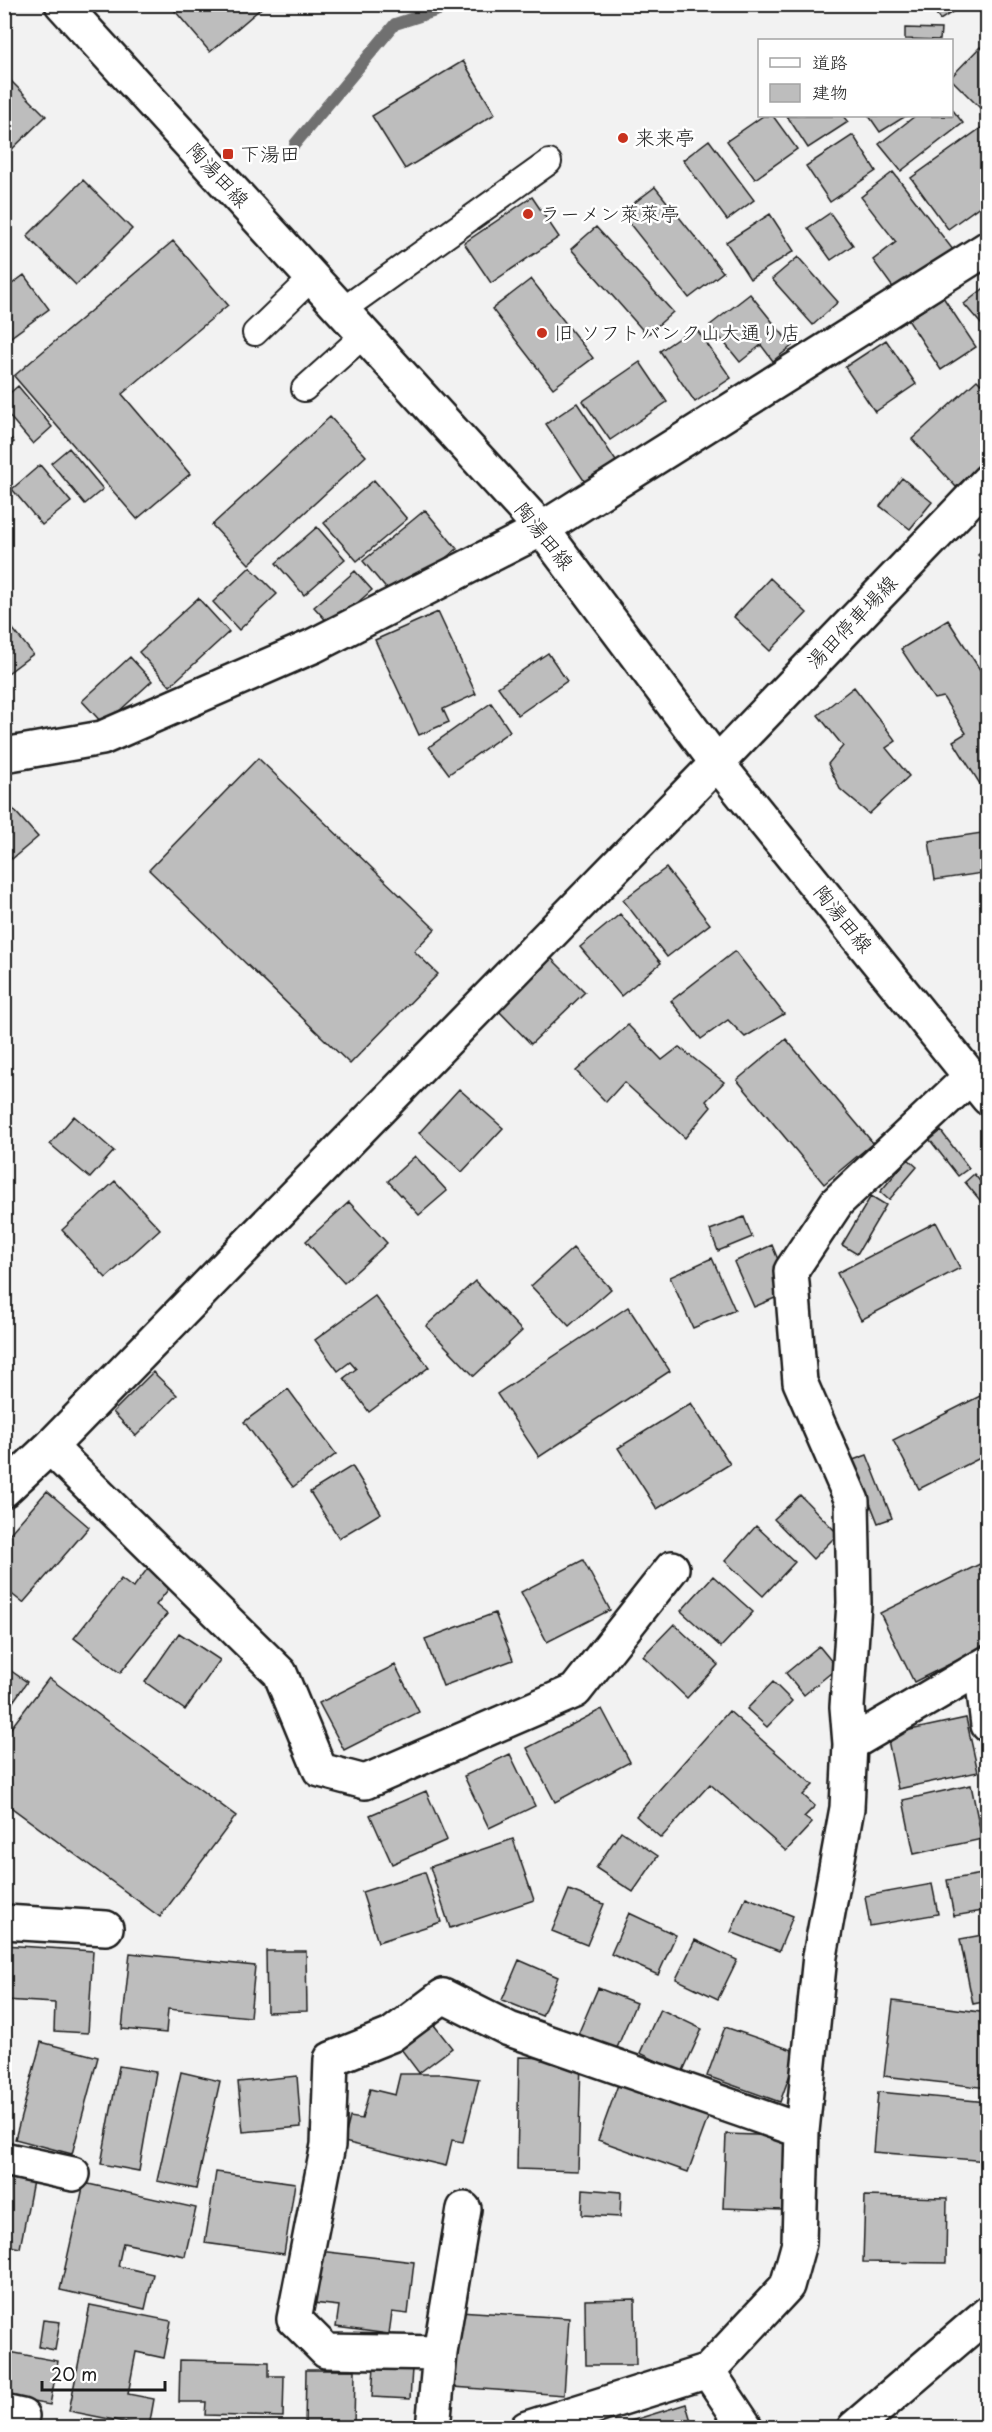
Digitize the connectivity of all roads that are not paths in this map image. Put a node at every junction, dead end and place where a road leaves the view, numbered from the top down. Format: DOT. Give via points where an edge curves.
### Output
graph roads {
  1 [pos="62,4"];
  2 [pos="549,162"];
  3 [pos="987,248"];
  4 [pos="313,277"];
  5 [pos="341,311"];
  6 [pos="255,333"];
  7 [pos="364,334"];
  8 [pos="304,389"];
  9 [pos="987,481"];
  10 [pos="542,530"];
  11 [pos="4,754"];
  12 [pos="717,763"];
  13 [pos="979,1088"];
  14 [pos="50,1447"];
  15 [pos="4,1490"];
  16 [pos="672,1568"];
  17 [pos="984,1665"];
  18 [pos="987,1725"];
  19 [pos="850,1744"];
  20 [pos="4,1922"];
  21 [pos="106,1928"];
  22 [pos="802,2131"];
  23 [pos="4,2159"];
  24 [pos="73,2175"];
  25 [pos="464,2209"];
  26 [pos="987,2313"];
  27 [pos="440,2353"];
  28 [pos="708,2371"];
  29 [pos="433,2427"];
  30 [pos="527,2427"];
  31 [pos="746,2427"];
  32 [pos="854,2427"];
  1 -- 4 [label="street, 陶湯田線"];
  2 -- 5 [label="lane"];
  3 -- 10 [label="street"];
  4 -- 5 [label="street, 陶湯田線"];
  4 -- 6 [label="lane"];
  5 -- 7 [label="street, 陶湯田線"];
  7 -- 8 [label="lane"];
  7 -- 10 [label="street, 陶湯田線"];
  9 -- 12 [label="street, 湯田停車場線"];
  10 -- 11 [label="street" via="313,646 102,738"];
  10 -- 12 [label="street, 陶湯田線"];
  12 -- 13 [label="street, 陶湯田線"];
  12 -- 14 [label="street, 湯田停車場線"];
  13 -- 19 [label="street" via="837,1202 791,1270 800,1382 852,1501 854,1603 847,1707"];
  14 -- 15 [label="street, 湯田停車場線"];
  14 -- 16 [label="street" via="280,1673 320,1770 365,1782 575,1691"];
  17 -- 18 [label="street"];
  17 -- 19 [label="street"];
  19 -- 22 [label="street" via="847,1808 820,1956"];
  20 -- 21 [label="street"];
  22 -- 27 [label="street" via="509,2029 444,1996 391,2035 331,2059 328,2145 294,2319 326,2351"];
  22 -- 28 [label="street" via="799,2243 787,2286"];
  23 -- 24 [label="street"];
  25 -- 27 [label="street"];
  26 -- 32 [label="street"];
  27 -- 29 [label="street"];
  28 -- 30 [label="street"];
  28 -- 31 [label="street"];
}
